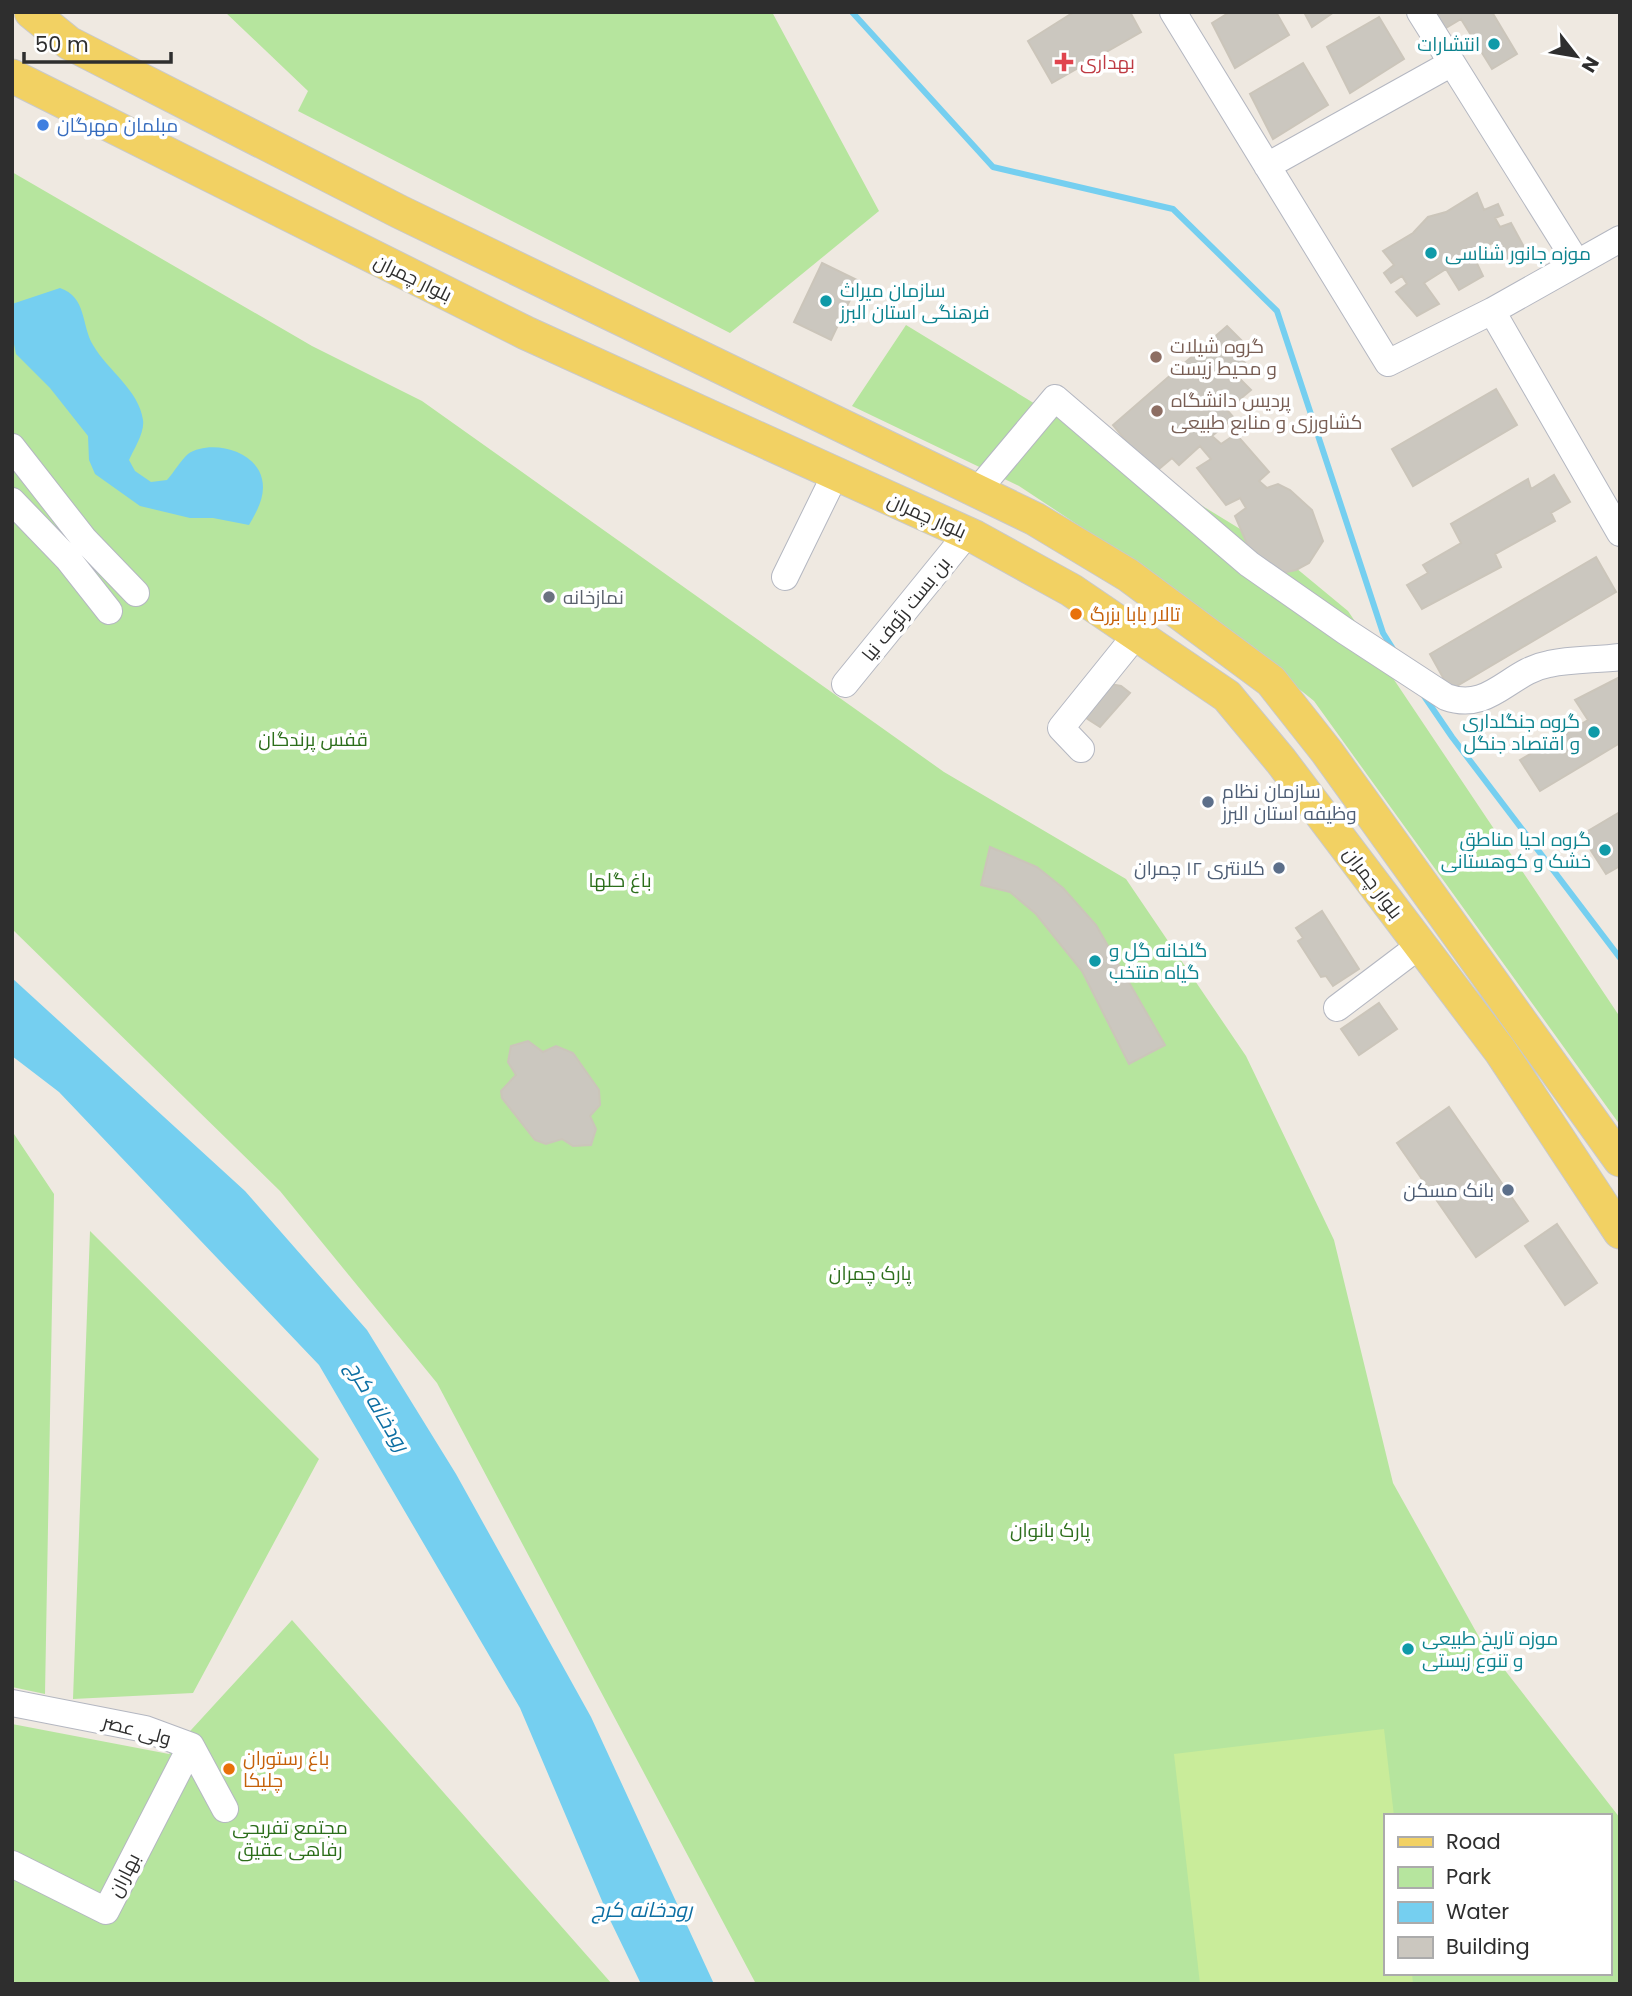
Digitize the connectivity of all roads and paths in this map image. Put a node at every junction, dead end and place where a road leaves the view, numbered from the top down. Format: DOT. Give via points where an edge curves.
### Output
graph roads {
  1 [pos="31,12"];
  2 [pos="56,12"];
  3 [pos="1173,12"];
  4 [pos="1420,12"];
  5 [pos="69,43"];
  6 [pos="1452,63"];
  7 [pos="12,76"];
  8 [pos="1267,166"];
  9 [pos="1620,239"];
  10 [pos="1577,262"];
  11 [pos="1492,311"];
  12 [pos="12,447"];
  13 [pos="835,475"];
  14 [pos="977,491"];
  15 [pos="12,501"];
  16 [pos="1620,533"];
  17 [pos="967,534"];
  18 [pos="785,577"];
  19 [pos="136,593"];
  20 [pos="109,611"];
  21 [pos="1136,635"];
  22 [pos="1620,657"];
  23 [pos="845,684"];
  24 [pos="1081,749"];
  25 [pos="1419,946"];
  26 [pos="1337,1007"];
  27 [pos="1620,1160"];
  28 [pos="1620,1232"];
  29 [pos="12,1703"];
  30 [pos="191,1746"];
  31 [pos="225,1809"];
  32 [pos="12,1864"];
  1 -- 5 [label="main road, بلوار چمران"];
  2 -- 5 [label="main road"];
  3 -- 8 [label="street"];
  4 -- 6 [label="street"];
  5 -- 14 [label="main road, بلوار چمران" via="400,212"];
  6 -- 8 [label="street"];
  6 -- 10 [label="street"];
  7 -- 13 [label="main road, بلوار چمران" via="364,255"];
  8 -- 11 [label="street" via="1388,363"];
  9 -- 10 [label="street"];
  10 -- 11 [label="street"];
  11 -- 16 [label="street"];
  12 -- 19 [label="street" via="84,539"];
  13 -- 17 [label="main road, بلوار چمران"];
  13 -- 18 [label="street"];
  14 -- 22 [label="street" via="1055,398 1249,564 1446,697 1479,701 1547,664"];
  14 -- 27 [label="main road, بلوار چمران" via="1035,519 1128,575 1271,681"];
  15 -- 20 [label="street" via="68,559"];
  17 -- 21 [label="main road, بلوار چمران" via="1071,590"];
  17 -- 23 [label="street, بن بست رئوف نیا"];
  21 -- 24 [label="street" via="1061,728"];
  21 -- 25 [label="main road, بلوار چمران" via="1227,696"];
  25 -- 26 [label="street"];
  25 -- 28 [label="main road, بلوار چمران" via="1501,1052"];
  29 -- 30 [label="street, ولی عصر" via="145,1728"];
  30 -- 31 [label="street, ولی عصر"];
  30 -- 32 [label="street, بهاران" via="106,1911"];
}
